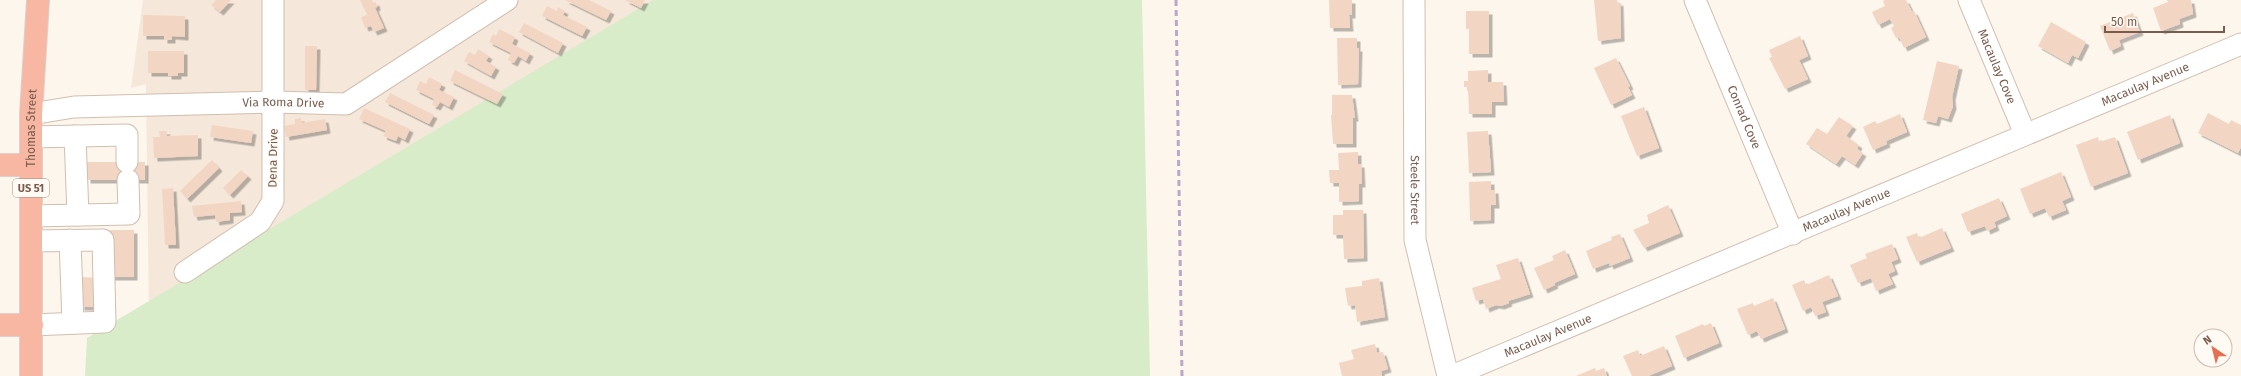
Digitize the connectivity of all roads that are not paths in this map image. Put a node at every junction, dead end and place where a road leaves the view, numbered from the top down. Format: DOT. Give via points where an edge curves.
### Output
graph roads {
  1 [pos="38,0"];
  2 [pos="273,0"];
  3 [pos="506,0"];
  4 [pos="1414,0"];
  5 [pos="1695,0"];
  6 [pos="1969,0"];
  7 [pos="2241,44"];
  8 [pos="274,102"];
  9 [pos="31,114"];
  10 [pos="2025,134"];
  11 [pos="75,136"];
  12 [pos="31,137"];
  13 [pos="0,165"];
  14 [pos="31,165"];
  15 [pos="78,215"];
  16 [pos="32,216"];
  17 [pos="1793,234"];
  18 [pos="70,240"];
  19 [pos="31,241"];
  20 [pos="185,272"];
  21 [pos="73,323"];
  22 [pos="32,325"];
  23 [pos="0,326"];
  24 [pos="31,376"];
  25 [pos="1448,376"];
  26 [pos="1452,376"];
  1 -- 9 [label="highway, Thomas Street / US 51"];
  2 -- 8 [label="street, Dena Drive"];
  3 -- 8 [label="street, Via Roma Drive" via="346,104"];
  4 -- 25 [label="street, Steele Street" via="1415,240"];
  5 -- 17 [label="street, Conrad Cove"];
  6 -- 10 [label="street, Macaulay Cove"];
  7 -- 10 [label="street, Macaulay Avenue"];
  8 -- 9 [label="street, Via Roma Drive" via="74,107"];
  8 -- 20 [label="street, Dena Drive" via="273,201 260,222"];
  9 -- 12 [label="highway, Thomas Street / US 51"];
  10 -- 17 [label="street, Macaulay Avenue"];
  11 -- 12 [label="street"];
  11 -- 15 [label="street"];
  11 -- 15 [label="street" via="127,135 129,214"];
  12 -- 14 [label="highway, Thomas Street / US 51"];
  13 -- 14 [label="highway"];
  14 -- 16 [label="highway, Thomas Street / US 51"];
  15 -- 16 [label="street"];
  16 -- 19 [label="highway, Thomas Street / US 51"];
  17 -- 26 [label="street, Macaulay Avenue"];
  18 -- 19 [label="street"];
  18 -- 21 [label="street"];
  18 -- 21 [label="street" via="103,240 105,322"];
  19 -- 22 [label="highway, Thomas Street / US 51"];
  21 -- 22 [label="street"];
  22 -- 23 [label="highway"];
  22 -- 24 [label="highway, Thomas Street / US 51"];
}
